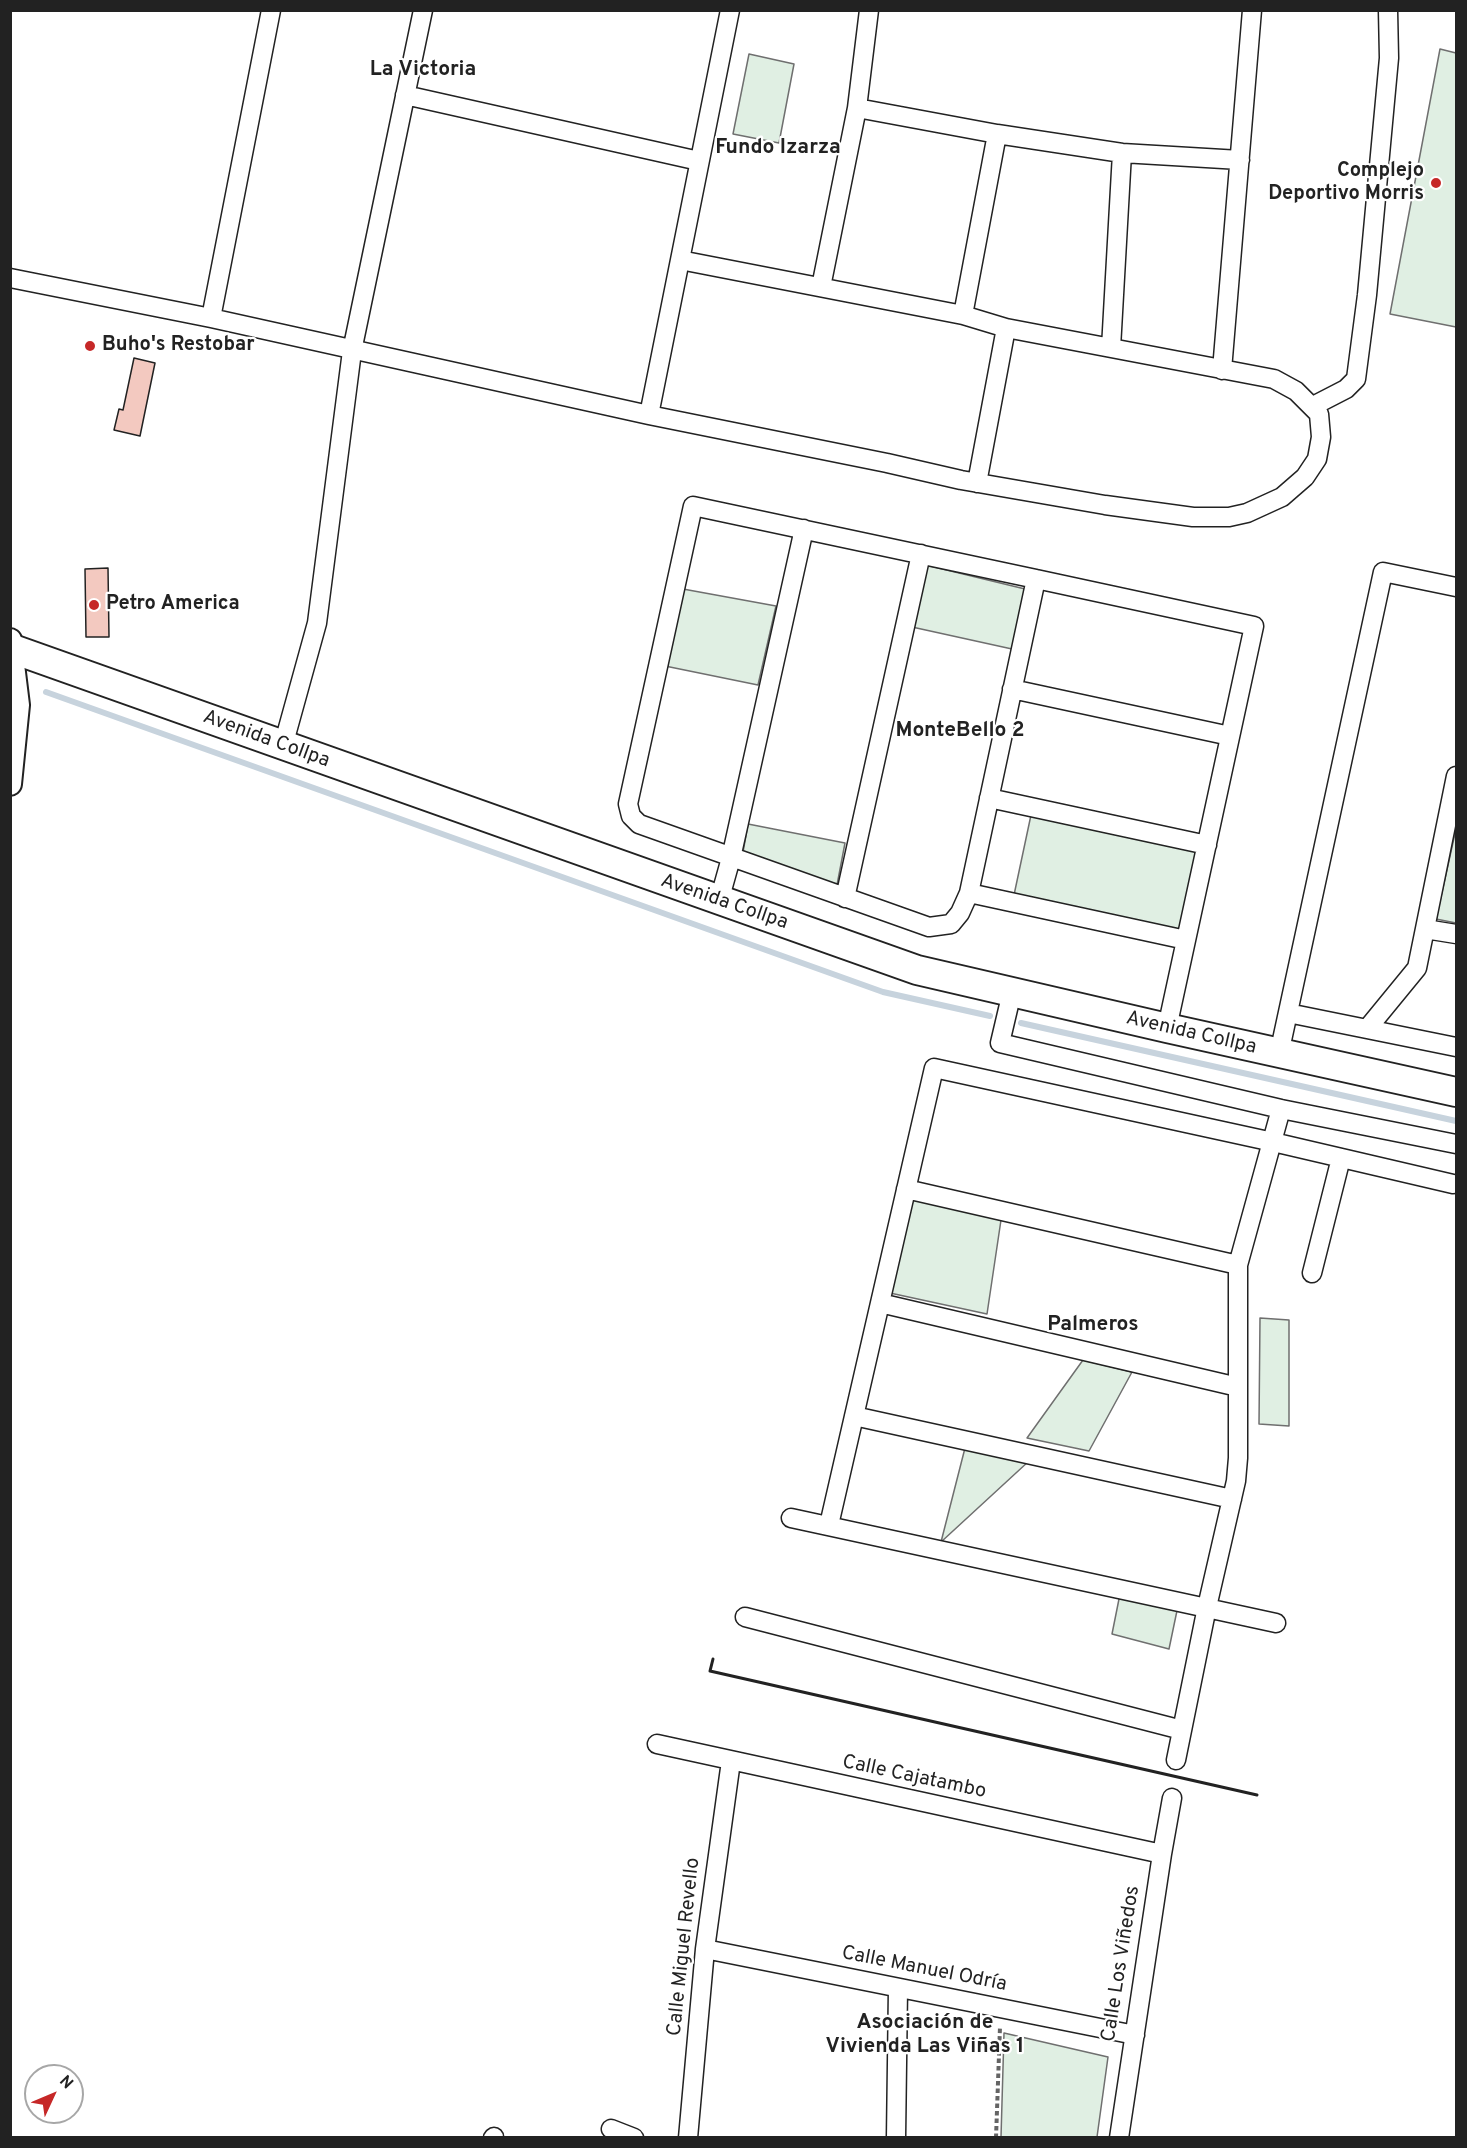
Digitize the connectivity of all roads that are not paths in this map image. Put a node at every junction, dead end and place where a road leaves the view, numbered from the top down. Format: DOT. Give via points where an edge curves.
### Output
graph roads {
  1 [pos="271,10"];
  2 [pos="423,10"];
  3 [pos="730,10"];
  4 [pos="869,10"];
  5 [pos="1252,10"];
  6 [pos="1388,10"];
  7 [pos="405,95"];
  8 [pos="857,108"];
  9 [pos="997,134"];
  10 [pos="1122,153"];
  11 [pos="1240,160"];
  12 [pos="699,161"];
  13 [pos="680,260"];
  14 [pos="10,278"];
  15 [pos="821,287"];
  16 [pos="963,315"];
  17 [pos="211,318"];
  18 [pos="1006,328"];
  19 [pos="1111,348"];
  20 [pos="352,351"];
  21 [pos="1222,370"];
  22 [pos="1313,406"];
  23 [pos="649,415"];
  24 [pos="977,483"];
  25 [pos="804,529"];
  26 [pos="921,554"];
  27 [pos="1035,579"];
  28 [pos="1456,587"];
  29 [pos="11,646"];
  30 [pos="1012,689"];
  31 [pos="13,690"];
  32 [pos="1230,736"];
  33 [pos="283,746"];
  34 [pos="1456,776"];
  35 [pos="10,784"];
  36 [pos="989,798"];
  37 [pos="1207,845"];
  38 [pos="731,858"];
  39 [pos="969,893"];
  40 [pos="844,898"];
  41 [pos="719,901"];
  42 [pos="1425,929"];
  43 [pos="1456,934"];
  44 [pos="1186,940"];
  45 [pos="1011,992"];
  46 [pos="1288,1012"];
  47 [pos="1167,1028"];
  48 [pos="1367,1029"];
  49 [pos="1456,1047"];
  50 [pos="1280,1054"];
  51 [pos="1456,1092"];
  52 [pos="1281,1109"];
  53 [pos="1274,1142"];
  54 [pos="1456,1144"];
  55 [pos="1341,1158"];
  56 [pos="1453,1184"];
  57 [pos="906,1189"];
  58 [pos="1238,1265"];
  59 [pos="1312,1273"];
  60 [pos="880,1303"];
  61 [pos="1238,1387"];
  62 [pos="854,1416"];
  63 [pos="1232,1499"];
  64 [pos="791,1518"];
  65 [pos="829,1525"];
  66 [pos="1207,1608"];
  67 [pos="745,1617"];
  68 [pos="1276,1623"];
  69 [pos="1182,1730"];
  70 [pos="657,1744"];
  71 [pos="1176,1760"];
  72 [pos="731,1761"];
  73 [pos="1172,1798"];
  74 [pos="1162,1854"];
  75 [pos="705,1949"];
  76 [pos="898,1988"];
  77 [pos="1135,2035"];
  78 [pos="611,2129"];
  79 [pos="634,2138"];
  80 [pos="688,2138"];
  81 [pos="896,2138"];
  82 [pos="1119,2138"];
  1 -- 17 [label="street"];
  2 -- 7 [label="street"];
  3 -- 12 [label="street"];
  4 -- 8 [label="street"];
  5 -- 11 [label="street"];
  6 -- 22 [label="street" via="1389,58 1356,379 1346,389"];
  7 -- 12 [label="street"];
  7 -- 20 [label="street"];
  8 -- 9 [label="street"];
  8 -- 15 [label="street"];
  9 -- 10 [label="street"];
  9 -- 16 [label="street"];
  10 -- 11 [label="street"];
  10 -- 19 [label="street"];
  11 -- 21 [label="street"];
  12 -- 13 [label="street"];
  13 -- 15 [label="street"];
  13 -- 23 [label="street"];
  14 -- 17 [label="street"];
  15 -- 16 [label="street"];
  16 -- 18 [label="street"];
  17 -- 20 [label="street"];
  18 -- 19 [label="street"];
  18 -- 24 [label="street"];
  19 -- 21 [label="street"];
  20 -- 23 [label="street"];
  20 -- 33 [label="street" via="317,623"];
  21 -- 22 [label="street" via="1274,379"];
  22 -- 24 [label="street" via="1319,414 1322,437 1312,469 1282,496 1247,513 1193,517"];
  23 -- 24 [label="street"];
  25 -- 26 [label="street"];
  25 -- 38 [label="street"];
  25 -- 38 [label="street" via="693,506 628,804 631,816 639,824"];
  26 -- 27 [label="street"];
  26 -- 40 [label="street"];
  27 -- 30 [label="street"];
  27 -- 32 [label="street" via="1254,626"];
  28 -- 46 [label="street" via="1383,572"];
  29 -- 31 [label="street"];
  29 -- 33 [label="main road, Avenida Collpa"];
  30 -- 32 [label="street"];
  30 -- 36 [label="street"];
  31 -- 35 [label="street" via="18,705"];
  32 -- 37 [label="street"];
  33 -- 41 [label="main road, Avenida Collpa"];
  34 -- 42 [label="street"];
  36 -- 37 [label="street"];
  36 -- 39 [label="street"];
  37 -- 44 [label="street"];
  38 -- 40 [label="street"];
  38 -- 41 [label="street"];
  39 -- 40 [label="street" via="951,924 939,927"];
  39 -- 44 [label="street"];
  41 -- 45 [label="main road, Avenida Collpa" via="917,970"];
  42 -- 43 [label="street"];
  42 -- 48 [label="street" via="1417,968"];
  44 -- 47 [label="street"];
  45 -- 47 [label="main road, Avenida Collpa"];
  45 -- 52 [label="street" via="1000,1043"];
  46 -- 48 [label="street"];
  46 -- 50 [label="street"];
  47 -- 50 [label="main road, Avenida Collpa"];
  48 -- 49 [label="street"];
  50 -- 51 [label="main road, Avenida Collpa"];
  52 -- 53 [label="street"];
  52 -- 54 [label="street"];
  53 -- 55 [label="street"];
  53 -- 57 [label="street" via="934,1068"];
  53 -- 58 [label="street"];
  55 -- 56 [label="street"];
  55 -- 59 [label="street"];
  57 -- 58 [label="street"];
  57 -- 60 [label="street"];
  58 -- 61 [label="street"];
  60 -- 61 [label="street"];
  60 -- 62 [label="street"];
  61 -- 63 [label="street" via="1238,1458"];
  62 -- 63 [label="street"];
  62 -- 65 [label="street"];
  63 -- 66 [label="street"];
  64 -- 65 [label="street"];
  65 -- 66 [label="street"];
  66 -- 68 [label="street"];
  66 -- 69 [label="street"];
  67 -- 69 [label="street"];
  69 -- 71 [label="street"];
  70 -- 72 [label="street, Calle Cajatambo"];
  72 -- 74 [label="street, Calle Cajatambo"];
  72 -- 75 [label="street, Calle Miguel Revello"];
  73 -- 74 [label="street, Calle Los Viñedos"];
  74 -- 77 [label="street, Calle Los Viñedos"];
  75 -- 76 [label="street, Calle Manuel Odría"];
  75 -- 80 [label="street, Calle Miguel Revello"];
  76 -- 77 [label="street, Calle Manuel Odría"];
  76 -- 81 [label="street"];
  77 -- 82 [label="street, Calle Los Viñedos"];
  78 -- 79 [label="street"];
}
